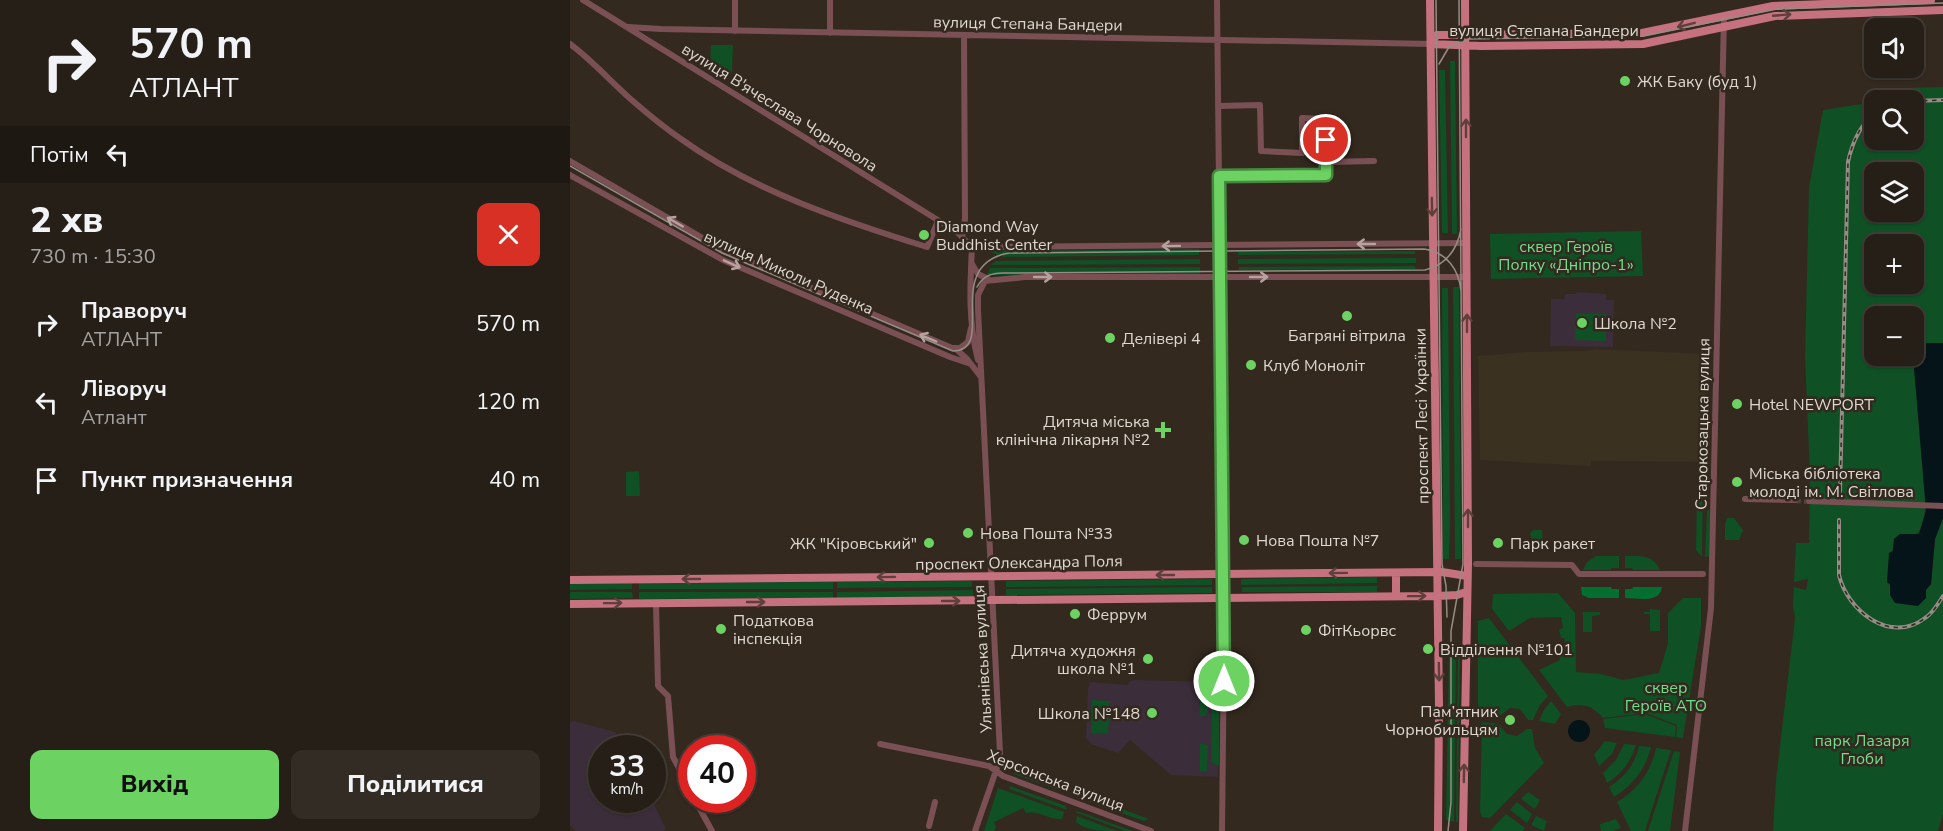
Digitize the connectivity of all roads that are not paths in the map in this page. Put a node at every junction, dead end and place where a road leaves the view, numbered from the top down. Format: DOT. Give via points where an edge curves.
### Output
graph roads {
  1 [pos="583,0"];
  2 [pos="735,0"];
  3 [pos="830,0"];
  4 [pos="1216,0"];
  5 [pos="1430,0"];
  6 [pos="1465,0"];
  7 [pos="1931,0"];
  8 [pos="1843,1"];
  9 [pos="1767,3"];
  10 [pos="1943,10"];
  11 [pos="1841,12"];
  12 [pos="1724,16"];
  13 [pos="1465,18"];
  14 [pos="625,26"];
  15 [pos="1724,26"];
  16 [pos="735,31"];
  17 [pos="830,33"];
  18 [pos="1465,35"];
  19 [pos="1481,35"];
  20 [pos="964,36"];
  21 [pos="1217,40"];
  22 [pos="570,44"];
  23 [pos="1431,44"];
  24 [pos="1466,45"];
  25 [pos="1481,46"];
  26 [pos="1466,68"];
  27 [pos="1218,106"];
  28 [pos="570,161"];
  29 [pos="1328,162"];
  30 [pos="570,175"];
  31 [pos="1219,176"];
  32 [pos="938,221"];
  33 [pos="962,237"];
  34 [pos="1433,243"];
  35 [pos="1466,243"];
  36 [pos="1220,245"];
  37 [pos="972,247"];
  38 [pos="971,261"];
  39 [pos="1433,277"];
  40 [pos="1466,277"];
  41 [pos="1220,278"];
  42 [pos="986,280"];
  43 [pos="971,328"];
  44 [pos="955,348"];
  45 [pos="971,364"];
  46 [pos="980,367"];
  47 [pos="981,377"];
  48 [pos="1745,499"];
  49 [pos="1795,500"];
  50 [pos="1809,501"];
  51 [pos="1943,506"];
  52 [pos="1476,564"];
  53 [pos="1437,572"];
  54 [pos="1396,573"];
  55 [pos="1703,574"];
  56 [pos="992,575"];
  57 [pos="1223,575"];
  58 [pos="1467,576"];
  59 [pos="570,579"];
  60 [pos="1466,592"];
  61 [pos="1396,596"];
  62 [pos="1438,596"];
  63 [pos="1223,598"];
  64 [pos="993,600"];
  65 [pos="656,603"];
  66 [pos="570,604"];
  67 [pos="880,744"];
  68 [pos="678,765"];
  69 [pos="996,770"];
  70 [pos="936,802"];
  71 [pos="702,813"];
  72 [pos="929,826"];
  73 [pos="712,831"];
  74 [pos="975,831"];
  75 [pos="1151,831"];
  76 [pos="1222,831"];
  77 [pos="1438,831"];
  78 [pos="1463,831"];
  79 [pos="1685,831"];
  1 -- 14 [label="street, вулиця В'ячеслава Чорновола"];
  2 -- 16 [label="street"];
  3 -- 17 [label="street"];
  4 -- 21 [label="street"];
  5 -- 23 [label="main road, проспект Лесі Українки"];
  6 -- 13 [label="main road"];
  7 -- 8 [label="main road, вулиця Степана Бандери"];
  8 -- 9 [label="main road, вулиця Степана Бандери"];
  8 -- 11 [label="street"];
  9 -- 12 [label="main road, вулиця Степана Бандери"];
  10 -- 11 [label="main road, вулиця Степана Бандери"];
  15 -- 11 [label="main road, вулиця Степана Бандери, one-way" via="1775,16"];
  12 -- 15 [label="street, Старокозацька вулиця"];
  12 -- 19 [label="main road, вулиця Степана Бандери, one-way" via="1642,33"];
  13 -- 18 [label="main road"];
  13 -- 19 [label="main road" via="1471,30"];
  14 -- 16 [label="street, вулиця Степана Бандери"];
  14 -- 32 [label="street, вулиця В'ячеслава Чорновола"];
  15 -- 25 [label="main road, вулиця Степана Бандери" via="1643,44"];
  15 -- 79 [label="street, Старокозацька вулиця" via="1711,608"];
  16 -- 17 [label="street, вулиця Степана Бандери"];
  17 -- 20 [label="street, вулиця Степана Бандери"];
  18 -- 19 [label="main road, вулиця Степана Бандери"];
  18 -- 23 [label="main road, вулиця Степана Бандери" via="1437,35"];
  18 -- 24 [label="main road"];
  20 -- 21 [label="street, вулиця Степана Бандери"];
  20 -- 33 [label="street"];
  21 -- 23 [label="street, вулиця Степана Бандери"];
  21 -- 27 [label="street"];
  22 -- 32 [label="street" via="673,133 748,180 851,223 927,248"];
  23 -- 24 [label="main road, вулиця Степана Бандери"];
  23 -- 34 [label="main road, проспект Лесі Українки, one-way"];
  24 -- 25 [label="main road, вулиця Степана Бандери"];
  24 -- 26 [label="main road"];
  25 -- 26 [label="main road" via="1468,56"];
  35 -- 26 [label="main road, one-way"];
  27 -- 29 [label="street" via="1260,105 1261,151 1302,153 1302,118 1325,119"];
  27 -- 31 [label="street"];
  44 -- 28 [label="street, вулиця Миколи Руденка, one-way" via="725,251"];
  29 -- 29 [label="street" via="1345,161 1374,161"];
  29 -- 31 [label="street" via="1326,175"];
  30 -- 45 [label="street, вулиця Миколи Руденка, one-way" via="723,260"];
  31 -- 36 [label="street"];
  32 -- 33 [label="street, вулиця В'ячеслава Чорновола"];
  33 -- 37 [label="street, вулиця В'ячеслава Чорновола"];
  34 -- 35 [label="street"];
  34 -- 36 [label="street, one-way"];
  34 -- 39 [label="main road, проспект Лесі Українки"];
  35 -- 40 [label="main road"];
  36 -- 37 [label="street, one-way"];
  36 -- 41 [label="street"];
  37 -- 38 [label="street, Ульянівська вулиця"];
  38 -- 42 [label="street"];
  38 -- 43 [label="street, Ульянівська вулиця"];
  39 -- 40 [label="street"];
  41 -- 39 [label="street, one-way"];
  39 -- 53 [label="main road, проспект Лесі Українки"];
  58 -- 40 [label="main road, one-way"];
  42 -- 41 [label="street, one-way"];
  41 -- 57 [label="street"];
  42 -- 46 [label="street, Ульянівська вулиця" via="978,300"];
  43 -- 44 [label="street" via="968,342"];
  43 -- 46 [label="street, Ульянівська вулиця"];
  44 -- 45 [label="street, вулиця Миколи Руденка"];
  45 -- 47 [label="street, вулиця Миколи Руденка"];
  46 -- 47 [label="street, Ульянівська вулиця"];
  47 -- 56 [label="street, Ульянівська вулиця"];
  48 -- 49 [label="street"];
  50 -- 51 [label="street"];
  52 -- 55 [label="street" via="1572,565 1579,574"];
  53 -- 54 [label="main road, проспект Олександра Поля"];
  53 -- 58 [label="main road, проспект Олександра Поля"];
  53 -- 62 [label="main road, проспект Лесі Українки"];
  54 -- 57 [label="main road, проспект Олександра Поля, one-way"];
  54 -- 61 [label="main road"];
  57 -- 56 [label="main road, проспект Олександра Поля, one-way"];
  56 -- 59 [label="main road, проспект Олександра Поля, one-way"];
  56 -- 64 [label="street, Ульянівська вулиця"];
  57 -- 63 [label="street"];
  58 -- 60 [label="main road"];
  60 -- 62 [label="main road"];
  78 -- 60 [label="main road, one-way"];
  61 -- 62 [label="main road, one-way"];
  61 -- 63 [label="main road"];
  62 -- 77 [label="main road, проспект Лесі Українки, one-way"];
  63 -- 64 [label="main road"];
  63 -- 76 [label="street"];
  65 -- 64 [label="main road, one-way"];
  64 -- 69 [label="street, Ульянівська вулиця" via="1000,753"];
  66 -- 65 [label="main road, one-way"];
  65 -- 68 [label="street" via="658,686 668,696 673,756"];
  67 -- 69 [label="street, Херсонська вулиця"];
  69 -- 74 [label="street, Ульянівська вулиця"];
  69 -- 75 [label="street, Херсонська вулиця" via="1003,777"];
  70 -- 72 [label="street"];
  71 -- 73 [label="street"];
}
